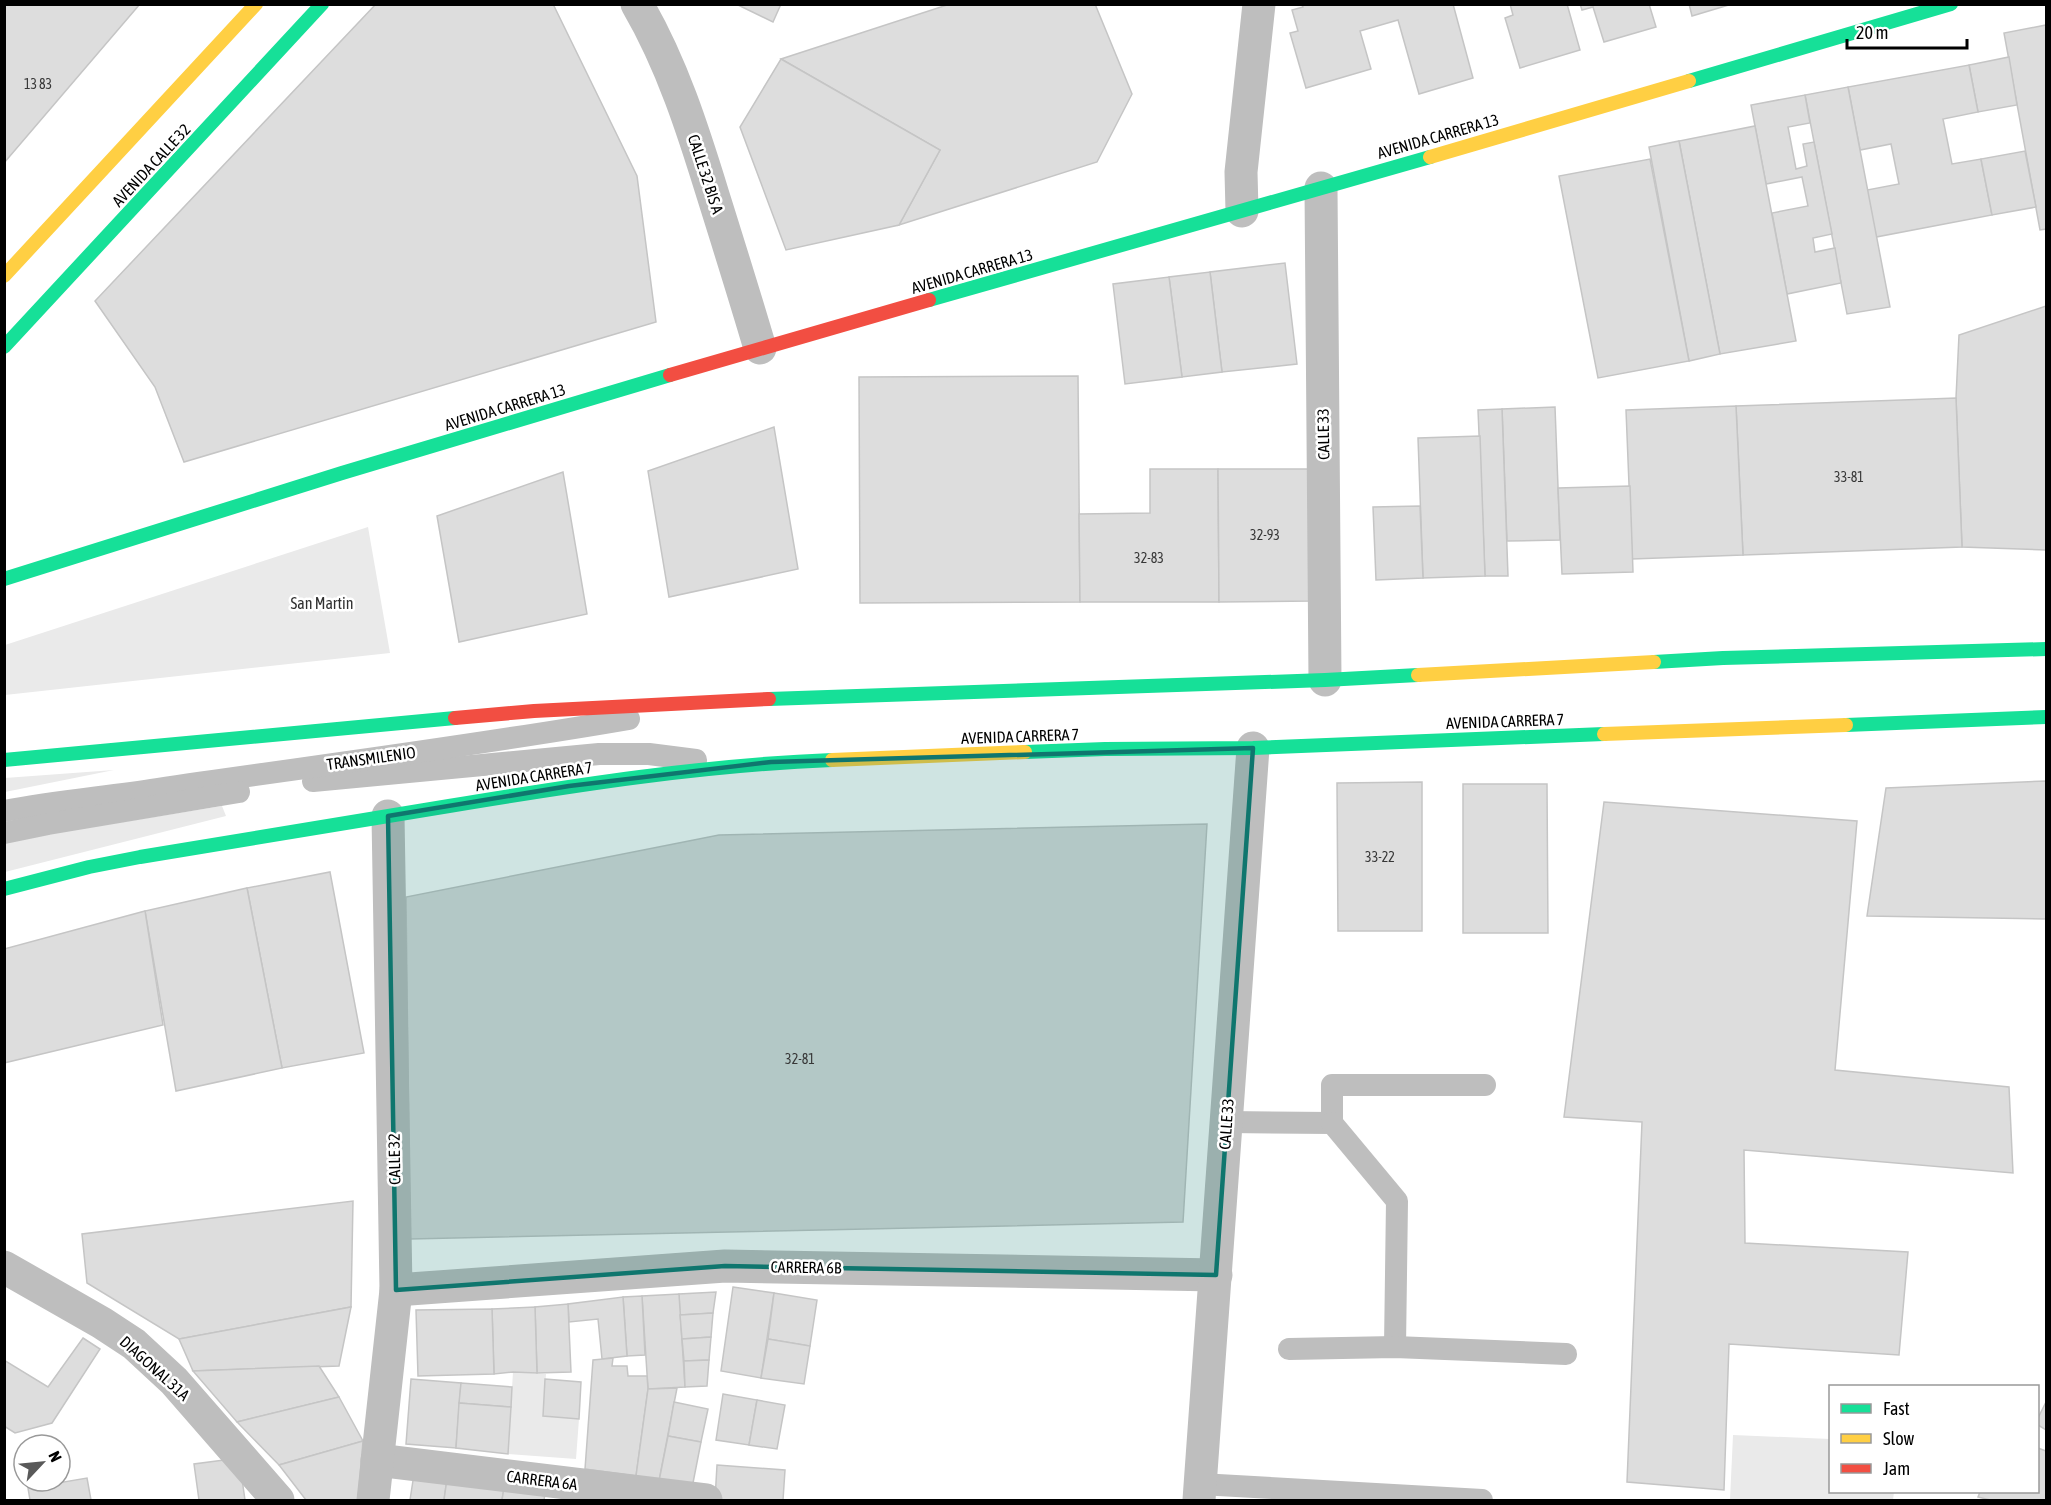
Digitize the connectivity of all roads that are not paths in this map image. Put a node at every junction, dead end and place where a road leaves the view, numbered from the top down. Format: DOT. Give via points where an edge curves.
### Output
graph roads {
  1 [pos="256,4"];
  2 [pos="321,4"];
  3 [pos="637,4"];
  4 [pos="1259,4"];
  5 [pos="1951,4"];
  6 [pos="1321,188"];
  7 [pos="1242,211"];
  8 [pos="4,276"];
  9 [pos="4,348"];
  10 [pos="760,348"];
  11 [pos="4,579"];
  12 [pos="2046,649"];
  13 [pos="1325,680"];
  14 [pos="737,700"];
  15 [pos="2046,717"];
  16 [pos="1253,748"];
  17 [pos="4,760"];
  18 [pos="738,765"];
  19 [pos="4,811"];
  20 [pos="388,816"];
  21 [pos="4,833"];
  22 [pos="4,888"];
  23 [pos="1485,1085"];
  24 [pos="1227,1122"];
  25 [pos="1332,1123"];
  26 [pos="4,1267"];
  27 [pos="1216,1275"];
  28 [pos="396,1290"];
  29 [pos="1395,1347"];
  30 [pos="1289,1349"];
  31 [pos="1566,1354"];
  32 [pos="377,1460"];
  33 [pos="1200,1492"];
  34 [pos="278,1500"];
  35 [pos="373,1500"];
  36 [pos="706,1500"];
  37 [pos="1482,1500"];
  1 -- 8 [label="main road, AVENIDA CALLE 32"];
  2 -- 9 [label="main road, AVENIDA CALLE 32"];
  3 -- 10 [label="street, CALLE 32 BIS A" via="651,27 683,103"];
  4 -- 7 [label="street" via="1242,172"];
  5 -- 6 [label="main road, AVENIDA CARRERA 13"];
  6 -- 7 [label="main road, AVENIDA CARRERA 13"];
  6 -- 13 [label="street, CALLE 33"];
  7 -- 10 [label="main road, AVENIDA CARRERA 13"];
  10 -- 11 [label="main road, AVENIDA CARRERA 13"];
  12 -- 13 [label="main road" via="1723,658"];
  13 -- 14 [label="main road"];
  14 -- 17 [label="main road" via="534,711"];
  14 -- 19 [label="lane, TRANSMILENIO" via="537,735 45,802"];
  15 -- 16 [label="main road, AVENIDA CARRERA 7"];
  16 -- 18 [label="main road, AVENIDA CARRERA 7" via="1105,749"];
  16 -- 24 [label="street, CALLE 33"];
  18 -- 20 [label="main road, AVENIDA CARRERA 7" via="569,786"];
  18 -- 21 [label="lane, TRANSMILENIO" via="649,754 529,760 295,782"];
  20 -- 22 [label="main road, AVENIDA CARRERA 7" via="89,867"];
  20 -- 28 [label="street, CALLE 32"];
  23 -- 25 [label="lane" via="1332,1085"];
  24 -- 25 [label="lane"];
  24 -- 27 [label="street, CALLE 33"];
  25 -- 29 [label="lane" via="1397,1201"];
  26 -- 34 [label="street, DIAGONAL 31A" via="134,1344 174,1381"];
  27 -- 28 [label="street, CARRERA 6B" via="725,1266"];
  27 -- 33 [label="street, CALLE 33"];
  28 -- 32 [label="street, CALLE 32"];
  29 -- 30 [label="lane"];
  29 -- 31 [label="lane"];
  32 -- 35 [label="street, CALLE 32"];
  32 -- 36 [label="street, CARRERA 6A"];
  33 -- 37 [label="lane"];
}
